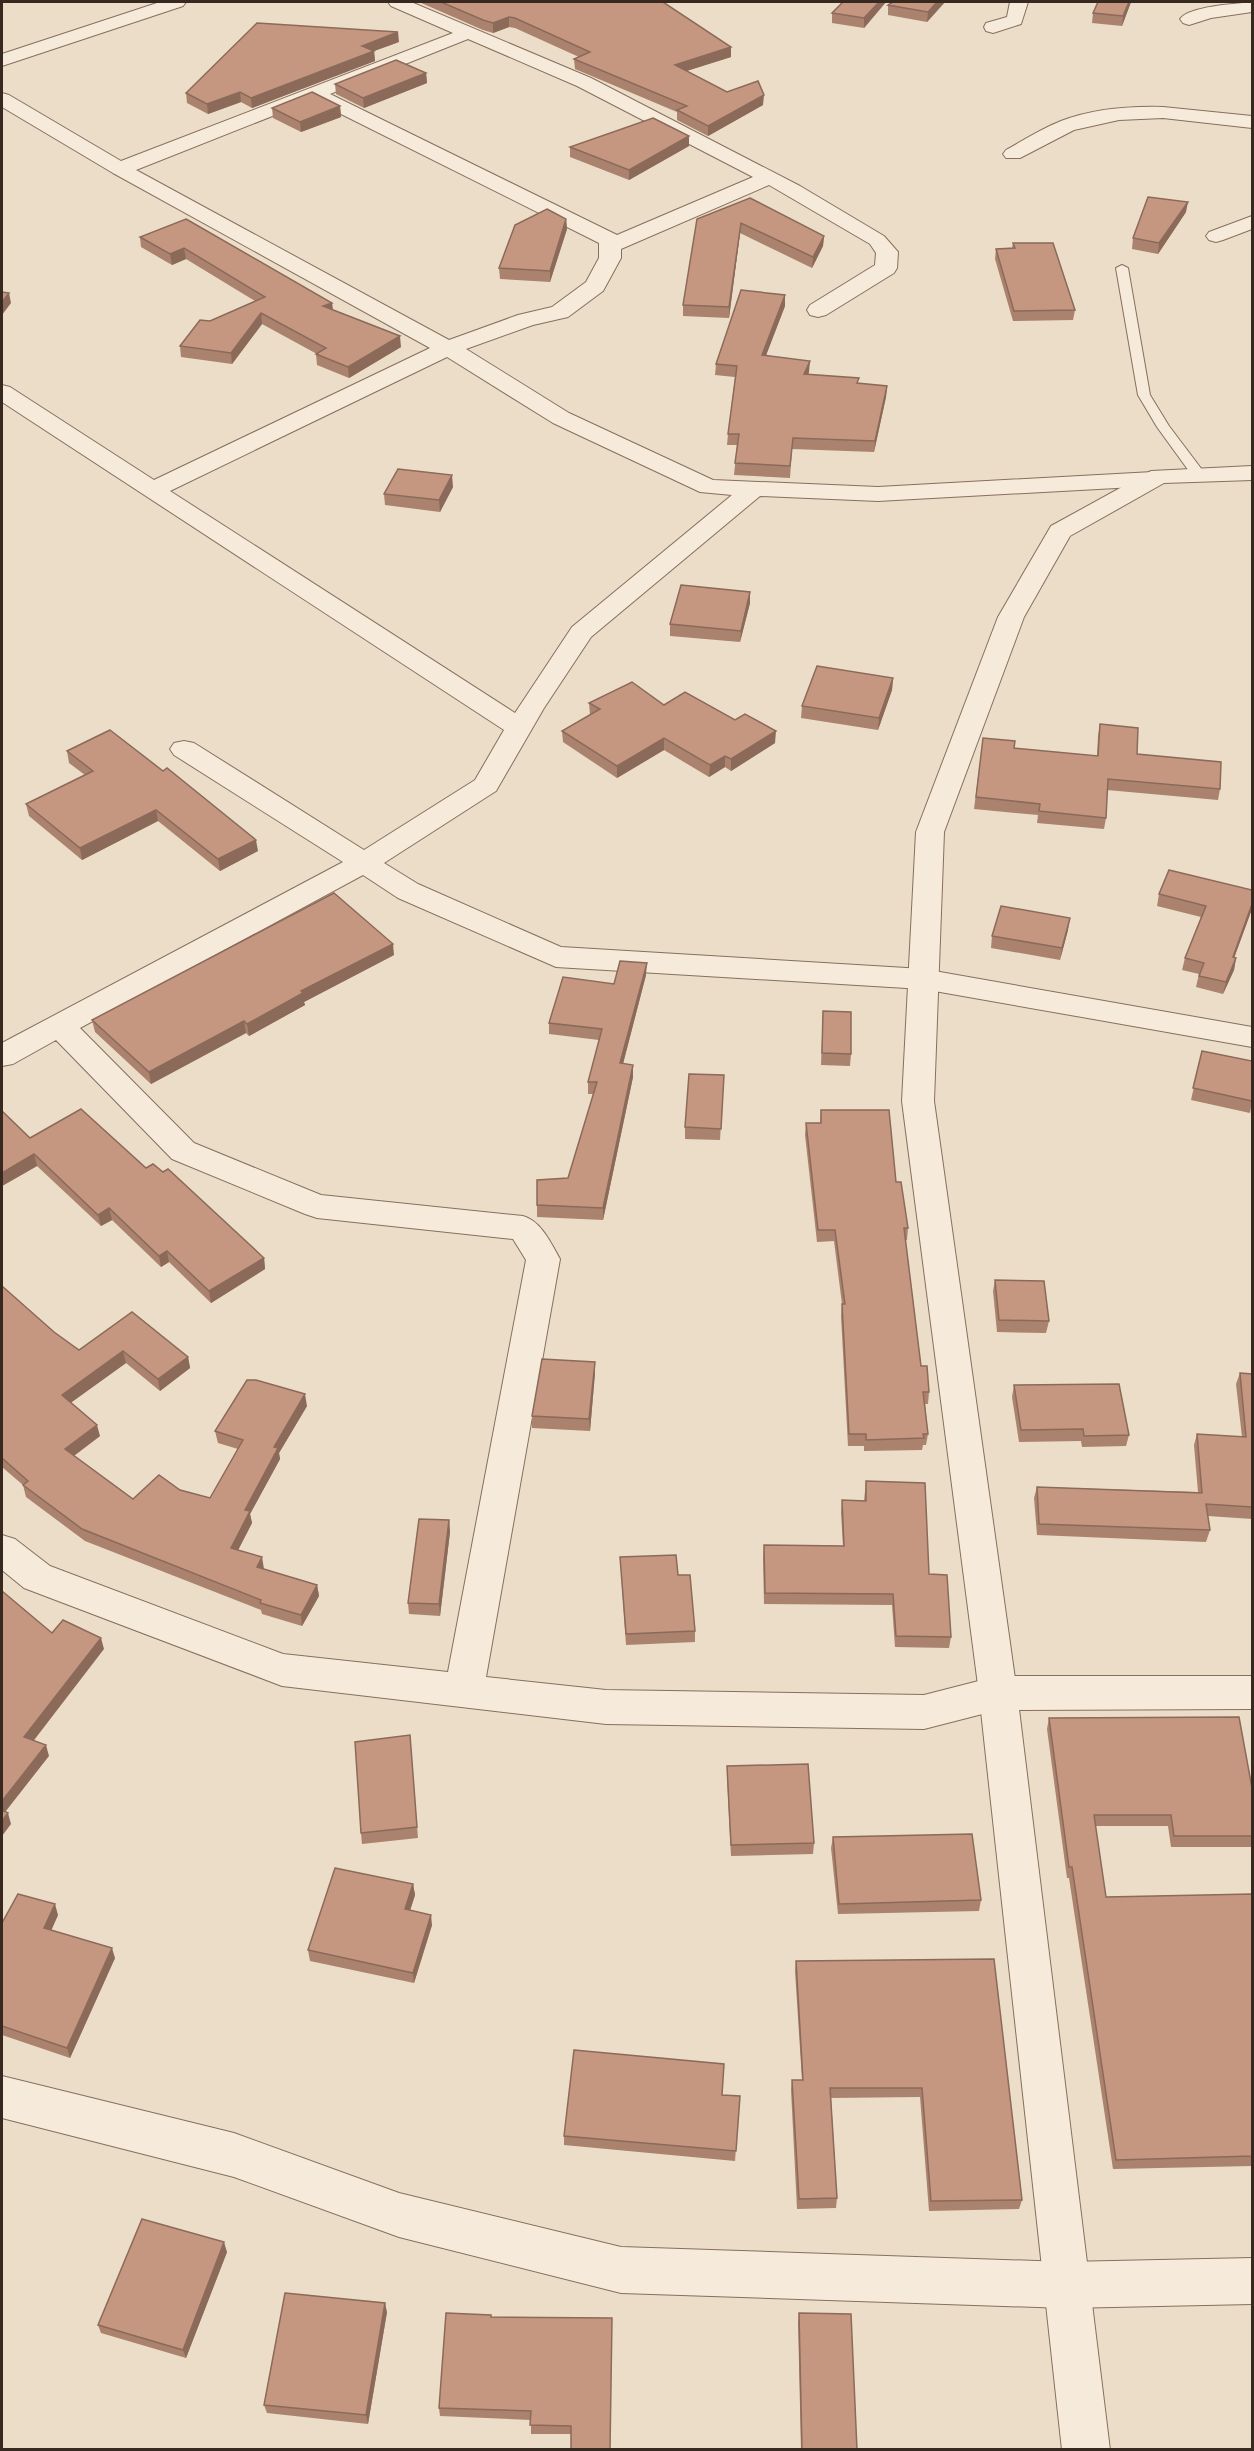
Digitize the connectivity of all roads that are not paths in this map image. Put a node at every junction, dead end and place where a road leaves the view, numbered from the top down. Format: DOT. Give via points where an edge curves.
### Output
graph roads {
  1 [pos="177,2"];
  2 [pos="397,2"];
  3 [pos="1019,2"];
  4 [pos="1252,7"];
  5 [pos="1189,19"];
  6 [pos="993,27"];
  7 [pos="468,33"];
  8 [pos="5,54"];
  9 [pos="314,93"];
  10 [pos="2,99"];
  11 [pos="1252,122"];
  12 [pos="1013,154"];
  13 [pos="120,169"];
  14 [pos="769,178"];
  15 [pos="1252,222"];
  16 [pos="1216,236"];
  17 [pos="610,246"];
  18 [pos="1122,268"];
  19 [pos="818,310"];
  20 [pos="447,348"];
  21 [pos="2,392"];
  22 [pos="1252,473"];
  23 [pos="1199,475"];
  24 [pos="1153,480"];
  25 [pos="754,489"];
  26 [pos="152,490"];
  27 [pos="519,728"];
  28 [pos="184,749"];
  29 [pos="364,863"];
  30 [pos="923,979"];
  31 [pos="60,1026"];
  32 [pos="1252,1037"];
  33 [pos="2,1056"];
  34 [pos="2,1550"];
  35 [pos="464,1691"];
  36 [pos="998,1693"];
  37 [pos="1252,1693"];
  38 [pos="2,2097"];
  39 [pos="1252,2281"];
  40 [pos="1066,2285"];
  41 [pos="1086,2450"];
  1 -- 8 [label="street"];
  2 -- 7 [label="street"];
  3 -- 6 [label="street" via="1015,20"];
  4 -- 5 [label="street"];
  7 -- 9 [label="street"];
  7 -- 14 [label="street" via="584,82"];
  9 -- 13 [label="street"];
  9 -- 17 [label="street" via="609,240"];
  10 -- 13 [label="street"];
  11 -- 12 [label="street" via="1162,111 1106,116 1073,123"];
  13 -- 20 [label="street"];
  14 -- 17 [label="street"];
  14 -- 19 [label="street" via="877,240 887,252 886,268"];
  15 -- 16 [label="street"];
  17 -- 20 [label="street" via="610,258 595,286 560,312"];
  18 -- 23 [label="lane" via="1144,395 1163,428"];
  20 -- 25 [label="street" via="561,418 709,487"];
  20 -- 26 [label="street"];
  21 -- 26 [label="street"];
  22 -- 23 [label="street"];
  23 -- 24 [label="street" via="1159,476"];
  24 -- 25 [label="street" via="878,494"];
  24 -- 30 [label="street" via="1060,531 1011,617 930,832"];
  25 -- 27 [label="street" via="581,632"];
  26 -- 27 [label="street"];
  27 -- 29 [label="street" via="486,785"];
  28 -- 29 [label="street"];
  29 -- 30 [label="street" via="408,891 556,957"];
  29 -- 31 [label="street"];
  30 -- 32 [label="street"];
  30 -- 36 [label="street" via="918,1101"];
  31 -- 33 [label="street"];
  31 -- 35 [label="street" via="183,1151 317,1206 523,1228 543,1259"];
  34 -- 35 [label="street" via="37,1577 282,1670"];
  35 -- 36 [label="street" via="606,1707 924,1712"];
  36 -- 37 [label="street"];
  36 -- 40 [label="street"];
  38 -- 40 [label="street" via="234,2155 399,2215 621,2270"];
  39 -- 40 [label="street"];
  40 -- 41 [label="street"];
}
